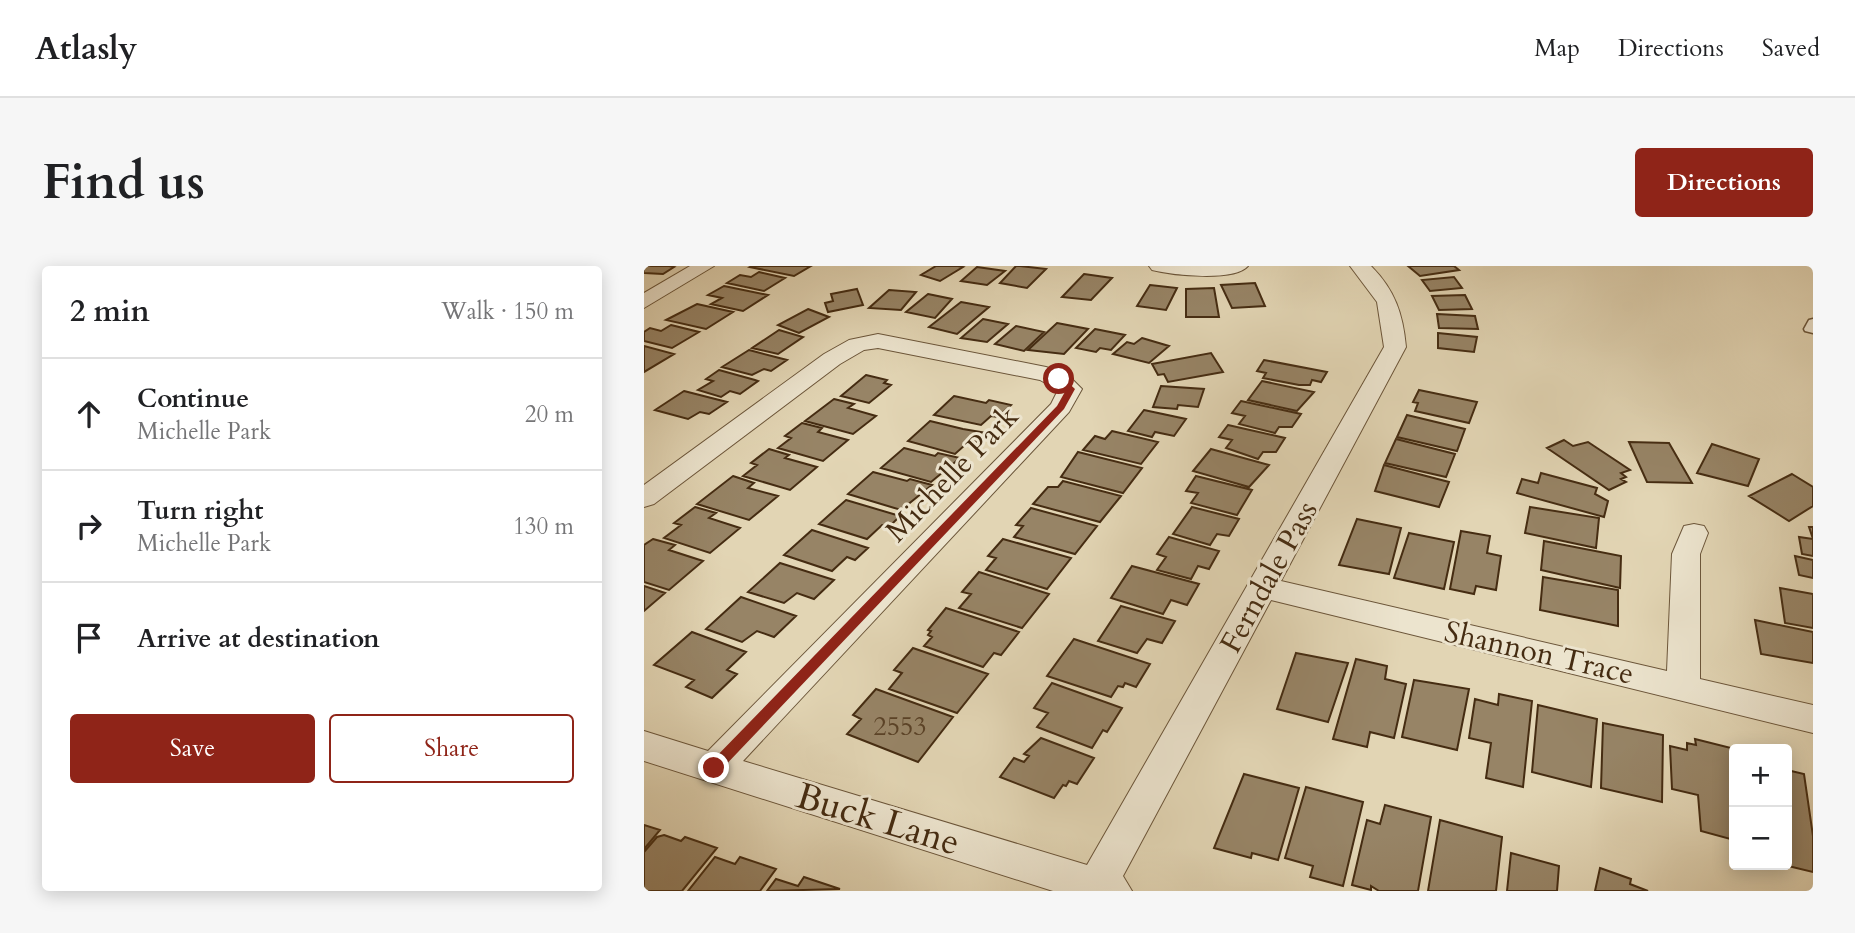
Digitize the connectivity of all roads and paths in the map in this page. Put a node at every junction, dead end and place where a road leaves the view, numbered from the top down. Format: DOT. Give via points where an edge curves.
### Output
graph roads {
  1 [pos="704,266"];
  2 [pos="1159,266"];
  3 [pos="1238,266"];
  4 [pos="1360,266"];
  5 [pos="644,302"];
  6 [pos="1813,322"];
  7 [pos="1813,330"];
  8 [pos="644,498"];
  9 [pos="1694,533"];
  10 [pos="1264,588"];
  11 [pos="1683,687"];
  12 [pos="1813,719"];
  13 [pos="644,746"];
  14 [pos="714,768"];
  15 [pos="1105,889"];
  1 -- 5 [label="street"];
  2 -- 3 [label="street" via="1192,271"];
  4 -- 10 [label="street, Ferndale Pass" via="1381,287 1393,315 1395,347"];
  6 -- 7 [label="lane" via="1809,329"];
  8 -- 14 [label="street, Michelle Park" via="832,359 864,342 891,342 1046,374 1070,389 1061,407"];
  9 -- 11 [label="street" via="1686,554"];
  10 -- 11 [label="street, Shannon Trace"];
  10 -- 15 [label="street, Ferndale Pass"];
  11 -- 12 [label="street, Shannon Trace"];
  13 -- 14 [label="street, Buck Lane"];
  14 -- 15 [label="street, Buck Lane"];
}
